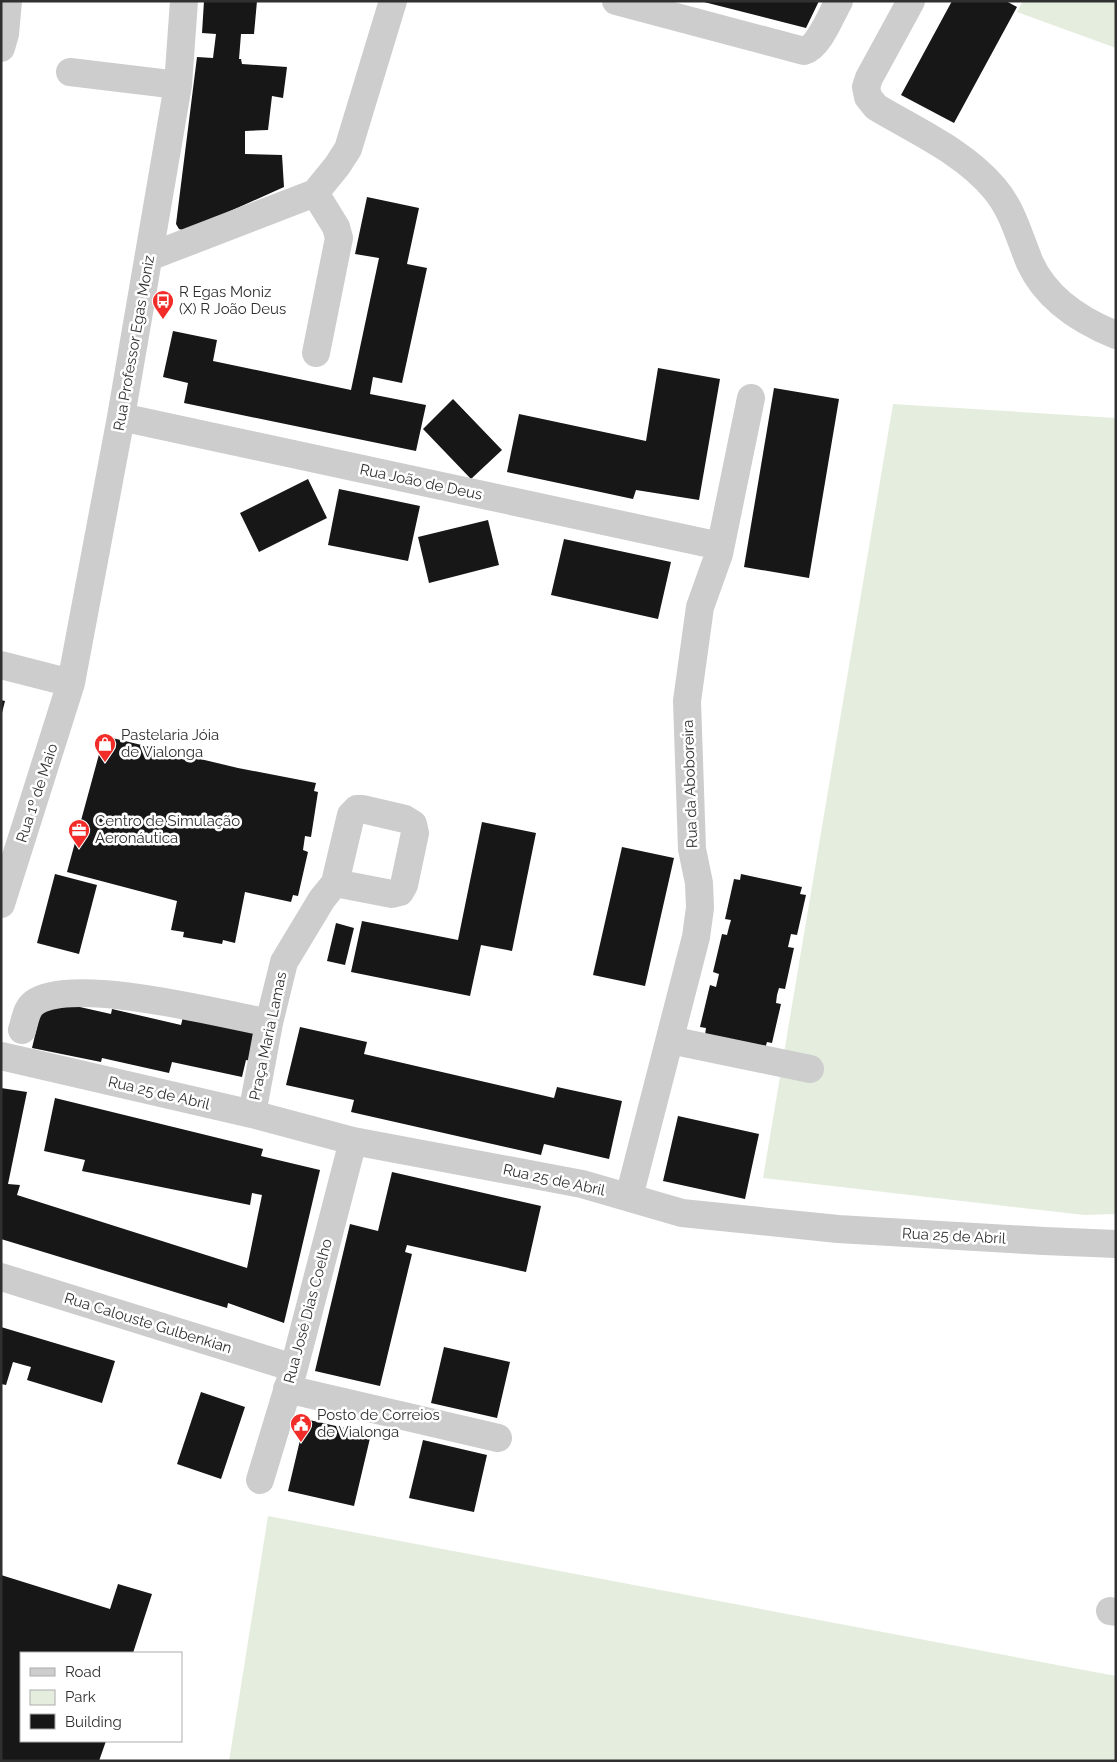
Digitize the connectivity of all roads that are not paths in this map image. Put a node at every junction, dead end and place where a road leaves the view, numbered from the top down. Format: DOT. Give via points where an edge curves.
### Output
graph roads {
  1 [pos="8,1"];
  2 [pos="184,1"];
  3 [pos="392,1"];
  4 [pos="616,1"];
  5 [pos="839,1"];
  6 [pos="900,5"];
  7 [pos="1,48"];
  8 [pos="70,72"];
  9 [pos="178,85"];
  10 [pos="315,193"];
  11 [pos="149,257"];
  12 [pos="1116,335"];
  13 [pos="316,353"];
  14 [pos="751,398"];
  15 [pos="121,417"];
  16 [pos="720,546"];
  17 [pos="1,665"];
  18 [pos="71,683"];
  19 [pos="335,883"];
  20 [pos="1,904"];
  21 [pos="269,1023"];
  22 [pos="22,1030"];
  23 [pos="670,1040"];
  24 [pos="1,1056"];
  25 [pos="810,1069"];
  26 [pos="252,1114"];
  27 [pos="353,1141"];
  28 [pos="629,1198"];
  29 [pos="1116,1244"];
  30 [pos="1,1278"];
  31 [pos="291,1379"];
  32 [pos="498,1438"];
  33 [pos="260,1480"];
  1 -- 7 [label="street"];
  2 -- 9 [label="street, Rua Professor Egas Moniz"];
  3 -- 10 [label="street" via="348,148"];
  4 -- 5 [label="street" via="804,51 817,42"];
  6 -- 12 [label="street" via="869,78 866,87 868,97 876,107 972,165 1009,208 1031,264 1046,286 1066,308"];
  8 -- 9 [label="street"];
  9 -- 11 [label="street, Rua Professor Egas Moniz"];
  10 -- 11 [label="street"];
  10 -- 13 [label="street" via="336,227 339,238"];
  11 -- 15 [label="street, Rua Professor Egas Moniz"];
  14 -- 16 [label="street, Rua da Aboboreira"];
  15 -- 16 [label="street, Rua João de Deus"];
  15 -- 18 [label="street, Rua Professor Egas Moniz"];
  16 -- 23 [label="street, Rua da Aboboreira" via="700,607 687,701 692,849 700,908 696,937"];
  17 -- 18 [label="street"];
  18 -- 20 [label="street, Rua 1º de Maio"];
  19 -- 21 [label="street, Praça Maria Lamas" via="284,962"];
  21 -- 22 [label="street" via="145,999 100,993 61,993 32,1004"];
  21 -- 26 [label="street, Praça Maria Lamas"];
  23 -- 25 [label="street"];
  23 -- 28 [label="street, Rua da Aboboreira"];
  24 -- 26 [label="street, Rua 25 de Abril"];
  26 -- 27 [label="street, Rua 25 de Abril"];
  27 -- 28 [label="street, Rua 25 de Abril" via="582,1184"];
  27 -- 31 [label="street, Rua José Dias Coelho"];
  28 -- 29 [label="street, Rua 25 de Abril" via="682,1213 838,1229"];
  30 -- 31 [label="street, Rua Calouste Gulbenkian"];
  31 -- 32 [label="street, Rua Calouste Gulbenkian"];
  31 -- 33 [label="street, Rua José Dias Coelho"];
}
